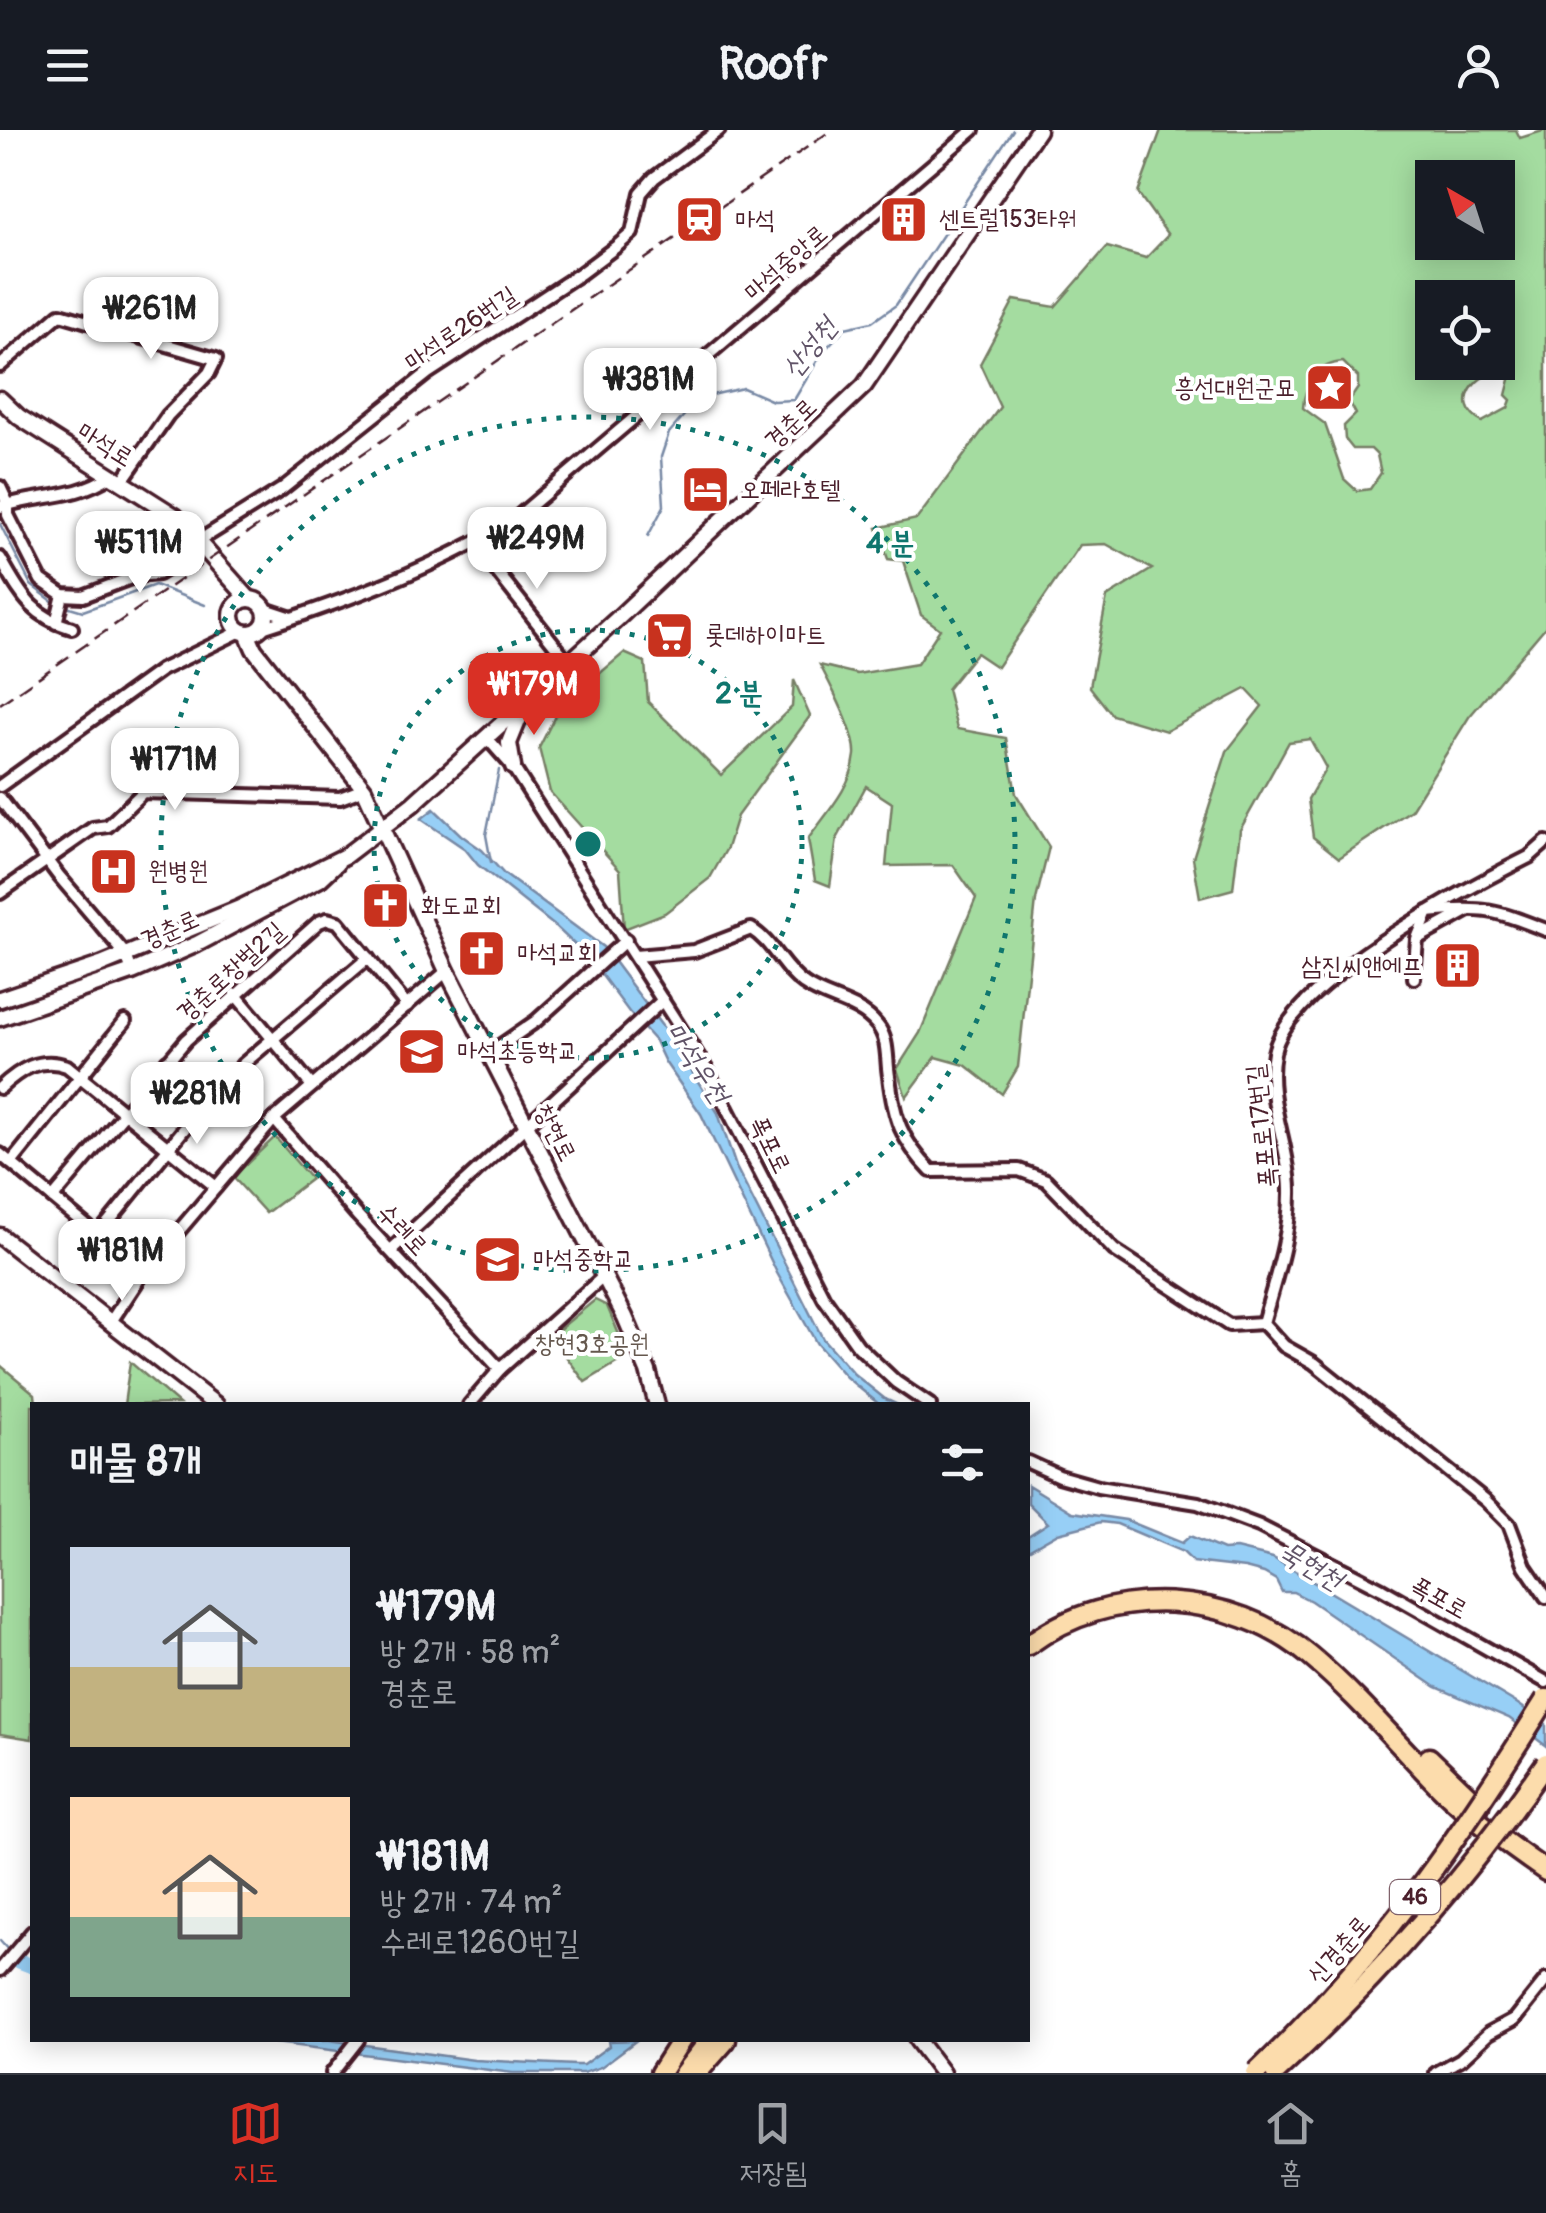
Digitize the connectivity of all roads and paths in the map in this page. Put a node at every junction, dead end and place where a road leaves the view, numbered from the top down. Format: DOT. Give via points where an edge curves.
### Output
graph roads {
  1 [pos="719,130"];
  2 [pos="973,130"];
  3 [pos="1038,130"];
  4 [pos="0,366"];
  5 [pos="0,399"];
  6 [pos="117,478"];
  7 [pos="0,487"];
  8 [pos="4,506"];
  9 [pos="475,544"];
  10 [pos="199,545"];
  11 [pos="0,558"];
  12 [pos="225,575"];
  13 [pos="63,597"];
  14 [pos="249,599"];
  15 [pos="265,609"];
  16 [pos="295,617"];
  17 [pos="56,619"];
  18 [pos="239,624"];
  19 [pos="72,628"];
  20 [pos="262,628"];
  21 [pos="570,662"];
  22 [pos="524,704"];
  23 [pos="488,738"];
  24 [pos="513,768"];
  25 [pos="0,786"];
  26 [pos="364,788"];
  27 [pos="0,798"];
  28 [pos="383,828"];
  29 [pos="1546,842"];
  30 [pos="344,856"];
  31 [pos="47,861"];
  32 [pos="0,894"];
  33 [pos="1474,908"];
  34 [pos="1428,912"];
  35 [pos="1546,930"];
  36 [pos="1417,938"];
  37 [pos="626,940"];
  38 [pos="126,955"];
  39 [pos="635,956"];
  40 [pos="368,958"];
  41 [pos="132,972"];
  42 [pos="448,972"];
  43 [pos="1414,978"];
  44 [pos="234,994"];
  45 [pos="0,999"];
  46 [pos="658,1004"];
  47 [pos="407,1006"];
  48 [pos="0,1018"];
  49 [pos="125,1021"];
  50 [pos="272,1037"];
  51 [pos="491,1052"];
  52 [pos="167,1060"];
  53 [pos="242,1065"];
  54 [pos="80,1077"];
  55 [pos="312,1086"];
  56 [pos="0,1088"];
  57 [pos="123,1112"];
  58 [pos="274,1119"];
  59 [pos="526,1126"];
  60 [pos="169,1148"];
  61 [pos="0,1154"];
  62 [pos="11,1163"];
  63 [pos="216,1187"];
  64 [pos="53,1198"];
  65 [pos="0,1236"];
  66 [pos="98,1236"];
  67 [pos="391,1250"];
  68 [pos="143,1273"];
  69 [pos="603,1277"];
  70 [pos="110,1323"];
  71 [pos="1263,1323"];
  72 [pos="500,1369"];
  73 [pos="212,1402"];
  74 [pos="471,1402"];
  75 [pos="656,1402"];
  76 [pos="926,1402"];
  77 [pos="1030,1463"];
  78 [pos="1546,1597"];
  79 [pos="1030,1635"];
  80 [pos="1030,1645"];
  81 [pos="1546,1682"];
  82 [pos="1546,1698"];
  83 [pos="1546,1763"];
  84 [pos="1546,1858"];
  85 [pos="1546,1871"];
  86 [pos="30,1935"];
  87 [pos="0,1970"];
  88 [pos="1546,1980"];
  89 [pos="356,2042"];
  90 [pos="681,2042"];
  91 [pos="696,2042"];
  92 [pos="708,2042"];
  93 [pos="724,2042"];
  94 [pos="919,2042"];
  95 [pos="332,2073"];
  96 [pos="660,2073"];
  97 [pos="672,2073"];
  98 [pos="684,2073"];
  99 [pos="697,2073"];
  100 [pos="942,2073"];
  101 [pos="1256,2073"];
  102 [pos="1276,2073"];
  103 [pos="1436,2073"];
  1 -- 10 [label="street, 마석로26번길" via="654,178 641,193 632,233 617,246 428,373 282,489"];
  2 -- 9 [label="street, 마석중앙로" via="542,499"];
  3 -- 21 [label="street, 경춘로" via="864,386"];
  4 -- 6 [label="street" via="60,314 216,360"];
  5 -- 6 [label="street, 마석로"];
  6 -- 8 [label="street"];
  6 -- 10 [label="street, 마석로" via="176,516"];
  7 -- 8 [label="street"];
  8 -- 13 [label="street" via="41,580"];
  9 -- 16 [label="street, 마석중앙로"];
  9 -- 21 [label="street"];
  10 -- 12 [label="street, 마석로"];
  10 -- 13 [label="street, 마석로26번길" via="158,574"];
  11 -- 17 [label="street" via="27,603"];
  12 -- 14 [label="street, 마석로"];
  12 -- 18 [label="street"];
  13 -- 17 [label="street"];
  14 -- 15 [label="street, 마석로"];
  14 -- 18 [label="street" via="239,602"];
  15 -- 16 [label="street"];
  15 -- 20 [label="street"];
  16 -- 20 [label="street, 마석중앙로"];
  17 -- 19 [label="street"];
  18 -- 20 [label="street"];
  18 -- 25 [label="street" via="225,639 161,670"];
  18 -- 26 [label="street"];
  21 -- 22 [label="street, 경춘로"];
  22 -- 23 [label="street, 경춘로"];
  22 -- 24 [label="street" via="510,742"];
  23 -- 24 [label="street, 폭포로"];
  23 -- 28 [label="street, 경춘로"];
  24 -- 37 [label="street, 폭포로"];
  26 -- 28 [label="street"];
  26 -- 31 [label="street" via="340,798 143,792 108,826 93,828"];
  27 -- 31 [label="street"];
  28 -- 30 [label="street, 경춘로"];
  28 -- 42 [label="street, 창현로"];
  29 -- 34 [label="street, 폭포로17번길"];
  30 -- 38 [label="street, 경춘로"];
  30 -- 41 [label="street, 경춘로" via="281,902"];
  31 -- 32 [label="street"];
  31 -- 38 [label="street"];
  33 -- 34 [label="street"];
  33 -- 35 [label="street"];
  33 -- 36 [label="street"];
  34 -- 36 [label="street"];
  34 -- 71 [label="street, 폭포로17번길" via="1298,1008 1274,1050 1272,1089 1290,1188 1283,1250"];
  36 -- 43 [label="street"];
  37 -- 39 [label="street, 폭포로"];
  37 -- 51 [label="street"];
  38 -- 41 [label="street"];
  38 -- 45 [label="street, 경춘로"];
  39 -- 46 [label="street, 폭포로"];
  39 -- 71 [label="street" via="694,951 752,928 805,985 877,1024 898,1126 931,1171 1019,1170 1046,1180 1114,1250 1229,1325"];
  40 -- 44 [label="street, 경춘로창벌2길" via="338,922 327,919"];
  40 -- 47 [label="street, 경춘로창벌2길"];
  40 -- 50 [label="street"];
  41 -- 48 [label="street, 경춘로"];
  42 -- 47 [label="street"];
  42 -- 51 [label="street, 창현로"];
  44 -- 50 [label="street"];
  44 -- 52 [label="street, 경춘로창벌2길"];
  46 -- 59 [label="street"];
  46 -- 76 [label="street, 폭포로" via="733,1116 824,1298 858,1346"];
  47 -- 55 [label="street"];
  49 -- 54 [label="street"];
  50 -- 53 [label="street"];
  50 -- 55 [label="street"];
  51 -- 59 [label="street, 창현로"];
  52 -- 57 [label="street, 경춘로창벌2길"];
  52 -- 60 [label="street" via="206,1102"];
  54 -- 56 [label="street" via="45,1062"];
  54 -- 57 [label="street"];
  54 -- 62 [label="street"];
  55 -- 58 [label="street"];
  57 -- 60 [label="street"];
  57 -- 64 [label="street, 경춘로창벌2길"];
  58 -- 63 [label="street"];
  58 -- 67 [label="street, 수레로"];
  59 -- 67 [label="street"];
  59 -- 69 [label="street, 창현로"];
  60 -- 63 [label="street"];
  60 -- 66 [label="street"];
  61 -- 62 [label="street"];
  62 -- 64 [label="street"];
  63 -- 68 [label="street"];
  64 -- 66 [label="street"];
  65 -- 70 [label="street"];
  66 -- 68 [label="street"];
  67 -- 72 [label="street, 수레로"];
  68 -- 70 [label="street"];
  69 -- 72 [label="street"];
  69 -- 75 [label="street, 창현로" via="626,1317"];
  70 -- 73 [label="street"];
  71 -- 78 [label="street" via="1485,1500 1509,1524"];
  72 -- 74 [label="street"];
  77 -- 81 [label="street, 폭포로" via="1098,1487 1198,1503 1259,1526"];
  79 -- 84 [label="highway" via="1074,1611 1145,1593 1206,1596 1250,1609 1314,1647 1489,1816"];
  80 -- 85 [label="highway" via="1072,1620 1148,1601 1213,1608 1272,1629 1310,1656 1448,1795"];
  82 -- 101 [label="highway, 신경춘로 / 46, bridge" via="1406,1910 1334,1996"];
  83 -- 102 [label="highway, 신경춘로 / 46, bridge" via="1428,1917"];
  86 -- 87 [label="street"];
  88 -- 103 [label="street" via="1515,2018"];
  89 -- 95 [label="street"];
  90 -- 96 [label="highway"];
  91 -- 97 [label="highway"];
  92 -- 98 [label="highway"];
  93 -- 99 [label="highway"];
  94 -- 100 [label="street"];
}
